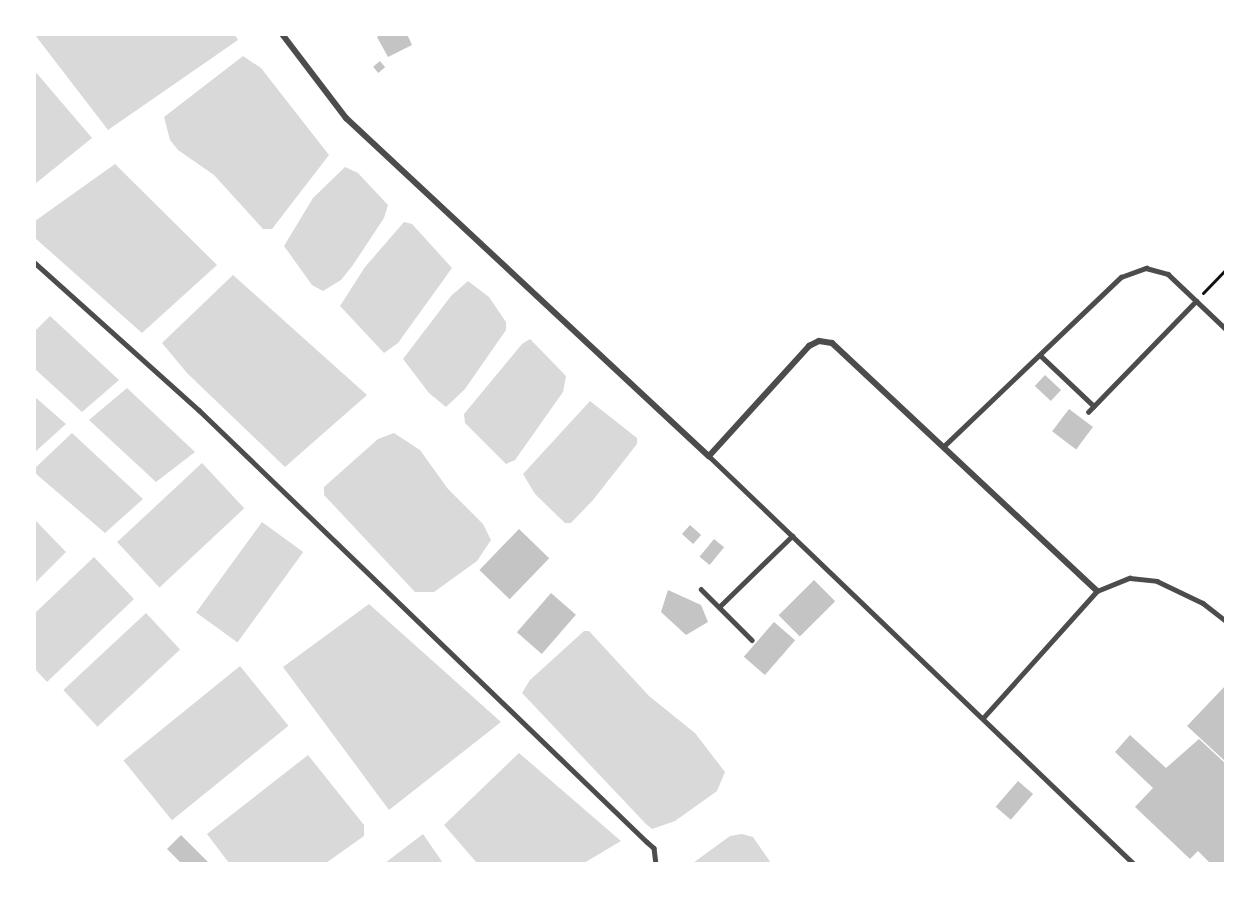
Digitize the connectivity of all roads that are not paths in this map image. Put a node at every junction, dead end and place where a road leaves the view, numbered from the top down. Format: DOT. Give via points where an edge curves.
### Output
graph roads {
  1 [pos="282,34"];
  2 [pos="34,262"];
  3 [pos="1196,301"];
  4 [pos="1226,330"];
  5 [pos="1040,355"];
  6 [pos="1094,406"];
  7 [pos="1088,412"];
  8 [pos="943,447"];
  9 [pos="709,456"];
  10 [pos="792,536"];
  11 [pos="701,589"];
  12 [pos="1097,591"];
  13 [pos="719,607"];
  14 [pos="1226,621"];
  15 [pos="752,640"];
  16 [pos="983,718"];
  17 [pos="656,864"];
  18 [pos="1134,864"];
  1 -- 9 [label="street" via="346,118"];
  2 -- 17 [label="lane" via="199,410 654,848"];
  3 -- 4 [label="lane"];
  3 -- 5 [label="lane" via="1168,274 1146,268 1121,277"];
  3 -- 6 [label="lane"];
  5 -- 6 [label="lane"];
  5 -- 8 [label="lane"];
  6 -- 7 [label="lane"];
  8 -- 9 [label="street" via="832,343 819,341 808,346"];
  8 -- 12 [label="street"];
  9 -- 10 [label="lane"];
  10 -- 13 [label="lane"];
  10 -- 16 [label="lane"];
  11 -- 13 [label="lane"];
  12 -- 14 [label="lane" via="1130,578 1157,581 1203,603"];
  12 -- 16 [label="lane"];
  13 -- 15 [label="lane"];
  16 -- 18 [label="lane"];
}
